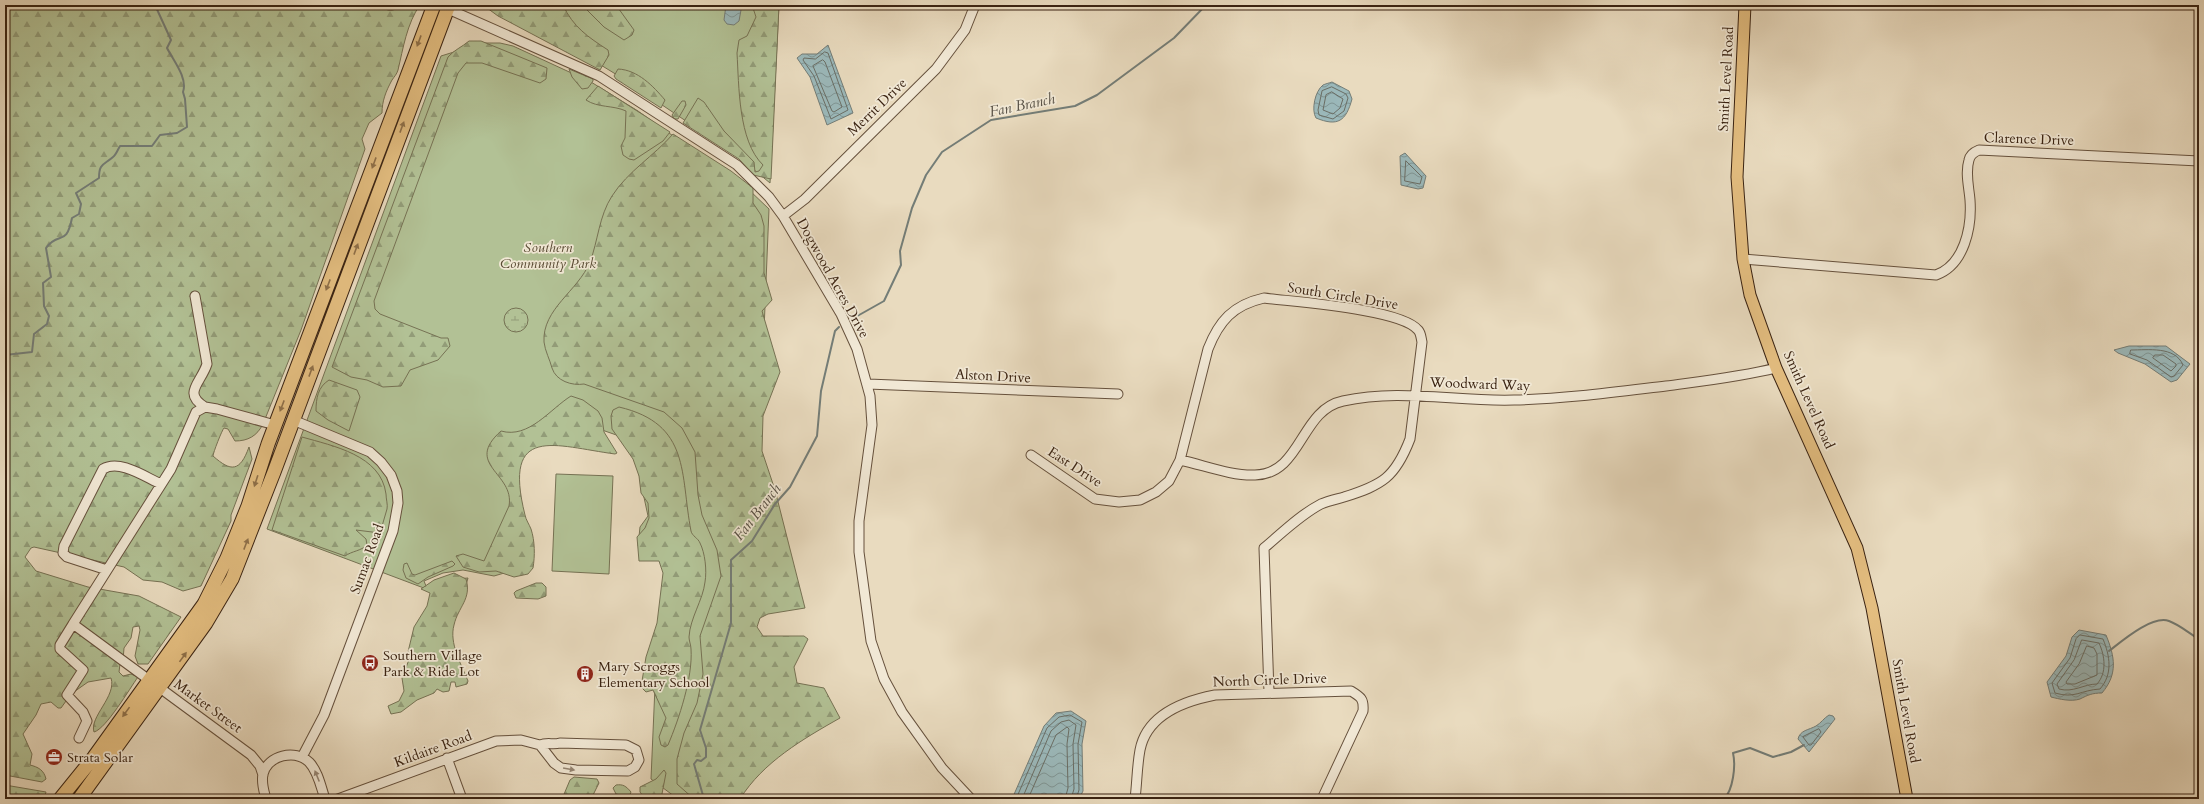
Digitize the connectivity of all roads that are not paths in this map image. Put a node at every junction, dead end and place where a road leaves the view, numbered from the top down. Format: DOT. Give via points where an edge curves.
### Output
graph roads {
  1 [pos="434,5"];
  2 [pos="976,5"];
  3 [pos="1745,5"];
  4 [pos="445,6"];
  5 [pos="2199,161"];
  6 [pos="783,216"];
  7 [pos="1743,259"];
  8 [pos="195,296"];
  9 [pos="1776,368"];
  10 [pos="868,384"];
  11 [pos="1118,394"];
  12 [pos="1415,395"];
  13 [pos="205,408"];
  14 [pos="292,420"];
  15 [pos="275,425"];
  16 [pos="1031,455"];
  17 [pos="1180,460"];
  18 [pos="161,484"];
  19 [pos="107,570"];
  20 [pos="73,624"];
  21 [pos="148,681"];
  22 [pos="160,689"];
  23 [pos="1269,692"];
  24 [pos="79,738"];
  25 [pos="540,745"];
  26 [pos="251,755"];
  27 [pos="302,757"];
  28 [pos="447,758"];
  29 [pos="276,759"];
  30 [pos="263,775"];
  31 [pos="60,799"];
  32 [pos="79,799"];
  33 [pos="266,799"];
  34 [pos="326,799"];
  35 [pos="338,799"];
  36 [pos="462,799"];
  37 [pos="971,799"];
  38 [pos="1135,799"];
  39 [pos="1322,799"];
  40 [pos="1907,799"];
  1 -- 15 [label="highway, one-way"];
  2 -- 6 [label="street, Merrit Drive" via="965,30 936,69 805,199"];
  3 -- 7 [label="main road, Smith Level Road" via="1738,177"];
  4 -- 6 [label="street, Dogwood Acres Drive" via="599,76 633,96 736,165 770,197"];
  14 -- 4 [label="highway, one-way"];
  5 -- 7 [label="street, Clarence Drive" via="1979,150 1974,152 1969,160 1970,218 1966,237 1957,259 1945,272 1936,275"];
  6 -- 10 [label="street, Dogwood Acres Drive" via="841,314 857,349"];
  7 -- 9 [label="main road, Smith Level Road" via="1750,295"];
  8 -- 13 [label="street" via="206,364 204,374 194,389 194,397 196,402"];
  9 -- 12 [label="street, Woodward Way" via="1707,380 1546,399 1477,400"];
  9 -- 40 [label="main road, Smith Level Road" via="1851,530 1864,570"];
  10 -- 11 [label="street, Alston Drive"];
  10 -- 37 [label="street, Dogwood Acres Drive" via="872,425 859,521 860,560 871,641 884,679 902,712 942,768"];
  12 -- 17 [label="street" via="1370,396 1341,401 1314,419 1285,463 1265,474 1240,473"];
  12 -- 17 [label="street, South Circle Drive" via="1422,342 1419,331 1408,322 1388,315 1264,298 1254,300 1230,313 1215,332 1206,356"];
  12 -- 23 [label="street, Woodward Way" via="1410,439 1392,474 1373,488 1321,504 1264,548"];
  13 -- 15 [label="street"];
  13 -- 18 [label="street" via="196,412 171,469"];
  22 -- 14 [label="highway, one-way" via="211,617 232,579"];
  14 -- 27 [label="street, Sumac Road" via="370,452 391,475 398,502 393,531 324,715"];
  15 -- 21 [label="highway, one-way" via="248,506 227,558 204,604"];
  16 -- 17 [label="street, East Drive" via="1095,498 1119,502 1140,500 1156,492 1169,481"];
  18 -- 19 [label="street"];
  18 -- 19 [label="street" via="119,466 108,466 103,469 63,552 68,557"];
  19 -- 20 [label="street"];
  20 -- 21 [label="street, Market Street"];
  20 -- 24 [label="street" via="60,644 60,649 83,670 67,695 83,712 87,721"];
  21 -- 22 [label="street, Market Street"];
  21 -- 31 [label="highway, one-way" via="94,757"];
  22 -- 26 [label="street, Market Street"];
  22 -- 32 [label="highway"];
  23 -- 38 [label="street, North Circle Drive" via="1215,695 1197,699 1162,715 1148,732 1140,749"];
  23 -- 39 [label="street, North Circle Drive" via="1351,691 1361,696 1364,702 1363,711"];
  25 -- 25 [label="street, Kildaire Road, one-way" via="554,763 567,769 628,771 635,768 638,760 636,750 626,745"];
  25 -- 28 [label="street, Kildaire Road" via="521,740 504,740"];
  26 -- 29 [label="street, Market Street"];
  26 -- 30 [label="street, Market Street" via="260,766"];
  27 -- 29 [label="street, Market Street" via="291,755"];
  34 -- 27 [label="street, one-way" via="315,771"];
  28 -- 35 [label="street, Kildaire Road"];
  28 -- 36 [label="street"];
  29 -- 30 [label="street" via="267,766"];
  30 -- 33 [label="street, Market Street"];
}
